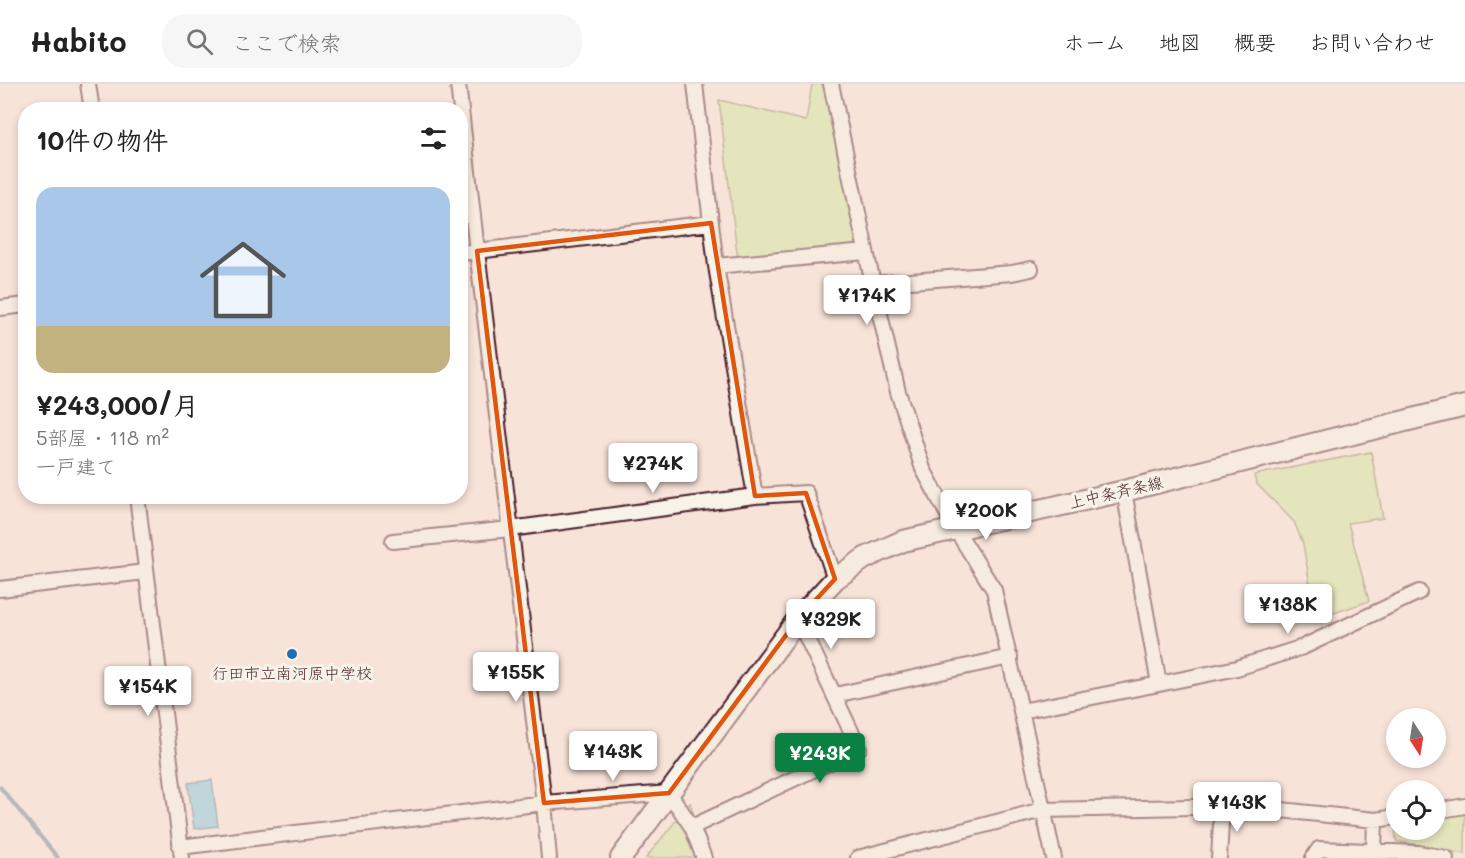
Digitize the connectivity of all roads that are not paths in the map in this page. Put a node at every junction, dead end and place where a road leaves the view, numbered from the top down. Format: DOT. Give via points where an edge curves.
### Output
graph roads {
  1 [pos="88,84"];
  2 [pos="458,84"];
  3 [pos="695,84"];
  4 [pos="831,84"];
  5 [pos="91,102"];
  6 [pos="460,102"];
  7 [pos="468,172"];
  8 [pos="711,223"];
  9 [pos="477,251"];
  10 [pos="468,252"];
  11 [pos="865,252"];
  12 [pos="716,266"];
  13 [pos="1031,269"];
  14 [pos="873,284"];
  15 [pos="18,306"];
  16 [pos="0,308"];
  17 [pos="1465,406"];
  18 [pos="1124,491"];
  19 [pos="755,496"];
  20 [pos="138,504"];
  21 [pos="955,528"];
  22 [pos="510,529"];
  23 [pos="393,541"];
  24 [pos="145,572"];
  25 [pos="836,579"];
  26 [pos="0,589"];
  27 [pos="1419,592"];
  28 [pos="798,619"];
  29 [pos="1010,657"];
  30 [pos="1159,684"];
  31 [pos="835,695"];
  32 [pos="1021,711"];
  33 [pos="669,792"];
  34 [pos="544,803"];
  35 [pos="1222,806"];
  36 [pos="1465,806"];
  37 [pos="1446,809"];
  38 [pos="1041,810"];
  39 [pos="1386,818"];
  40 [pos="1375,820"];
  41 [pos="692,827"];
  42 [pos="1374,852"];
  43 [pos="181,853"];
  44 [pos="549,858"];
  45 [pos="621,858"];
  46 [pos="704,858"];
  47 [pos="858,858"];
  48 [pos="1053,858"];
  49 [pos="1219,858"];
  50 [pos="1312,858"];
  51 [pos="1446,858"];
  1 -- 5 [label="street"];
  2 -- 6 [label="street"];
  3 -- 8 [label="street"];
  4 -- 11 [label="street"];
  7 -- 9 [label="street"];
  8 -- 9 [label="street"];
  8 -- 12 [label="street"];
  9 -- 10 [label="street"];
  9 -- 22 [label="street"];
  11 -- 12 [label="street"];
  11 -- 14 [label="street"];
  12 -- 19 [label="street"];
  13 -- 14 [label="street"];
  14 -- 21 [label="street" via="898,392 923,469"];
  15 -- 16 [label="street"];
  17 -- 18 [label="main road, 上中条斉条線"];
  18 -- 21 [label="main road, 上中条斉条線"];
  18 -- 30 [label="street"];
  19 -- 22 [label="street"];
  19 -- 25 [label="street" via="806,493"];
  20 -- 24 [label="street"];
  21 -- 25 [label="main road, 上中条斉条線" via="903,541 865,558"];
  21 -- 29 [label="street" via="994,590"];
  22 -- 23 [label="street"];
  22 -- 34 [label="street"];
  24 -- 26 [label="street"];
  24 -- 43 [label="street"];
  25 -- 28 [label="main road, 上中条斉条線"];
  27 -- 30 [label="street" via="1304,647 1237,668"];
  28 -- 31 [label="street"];
  28 -- 33 [label="main road, 上中条斉条線"];
  29 -- 31 [label="street"];
  29 -- 32 [label="street"];
  30 -- 32 [label="street"];
  31 -- 41 [label="street" via="859,748"];
  32 -- 38 [label="street"];
  33 -- 34 [label="street"];
  33 -- 41 [label="street"];
  33 -- 45 [label="main road, 上中条斉条線"];
  34 -- 43 [label="street"];
  34 -- 44 [label="street"];
  35 -- 38 [label="street"];
  35 -- 40 [label="street"];
  35 -- 49 [label="street"];
  36 -- 37 [label="street"];
  38 -- 47 [label="street"];
  38 -- 48 [label="street"];
  39 -- 40 [label="street"];
  40 -- 42 [label="street"];
  41 -- 46 [label="street"];
  42 -- 50 [label="street" via="1319,849"];
  42 -- 51 [label="street"];
}
